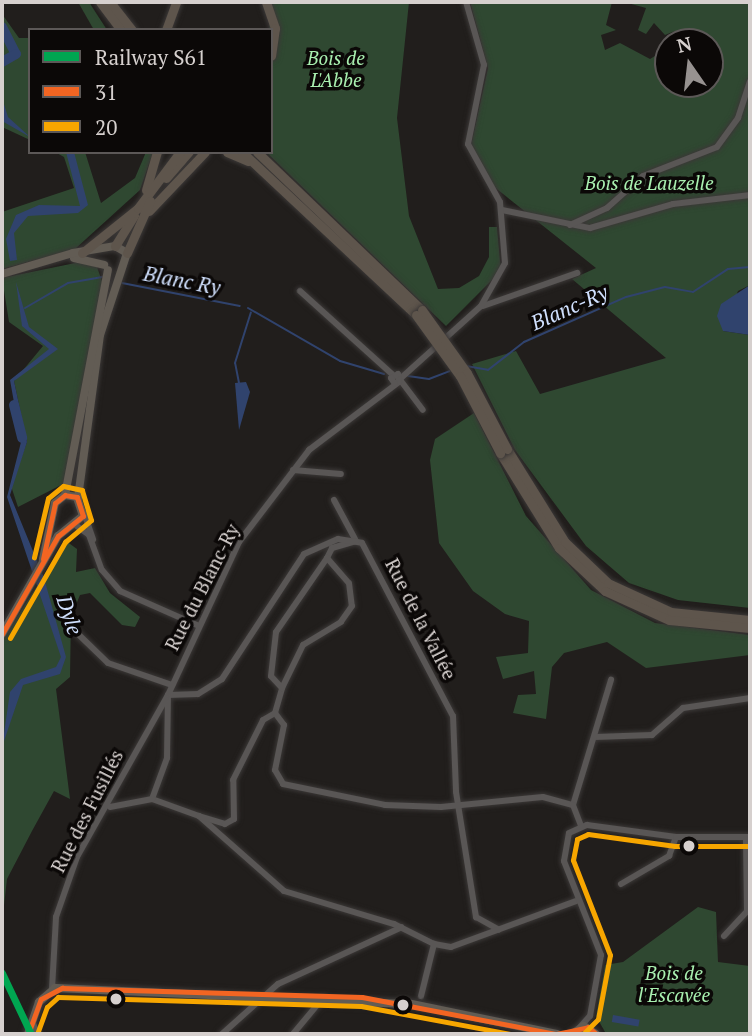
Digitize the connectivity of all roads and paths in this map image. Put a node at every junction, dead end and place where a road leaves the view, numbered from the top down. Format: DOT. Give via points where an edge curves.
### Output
graph roads {
  1 [pos="176,2"];
  2 [pos="259,2"];
  3 [pos="266,2"];
  4 [pos="466,2"];
  5 [pos="105,5"];
  6 [pos="112,28"];
  7 [pos="120,28"];
  8 [pos="130,28"];
  9 [pos="167,28"];
  10 [pos="268,28"];
  11 [pos="273,42"];
  12 [pos="750,82"];
  13 [pos="178,154"];
  14 [pos="188,154"];
  15 [pos="203,154"];
  16 [pos="157,155"];
  17 [pos="255,157"];
  18 [pos="750,195"];
  19 [pos="138,208"];
  20 [pos="502,210"];
  21 [pos="138,222"];
  22 [pos="570,225"];
  23 [pos="110,249"];
  24 [pos="82,253"];
  25 [pos="127,253"];
  26 [pos="57,259"];
  27 [pos="106,268"];
  28 [pos="121,272"];
  29 [pos="577,272"];
  30 [pos="2,274"];
  31 [pos="300,291"];
  32 [pos="481,306"];
  33 [pos="397,378"];
  34 [pos="423,410"];
  35 [pos="503,451"];
  36 [pos="293,470"];
  37 [pos="341,474"];
  38 [pos="65,495"];
  39 [pos="78,498"];
  40 [pos="334,500"];
  41 [pos="84,513"];
  42 [pos="55,518"];
  43 [pos="71,525"];
  44 [pos="356,540"];
  45 [pos="93,544"];
  46 [pos="327,558"];
  47 [pos="43,559"];
  48 [pos="750,620"];
  49 [pos="197,625"];
  50 [pos="750,628"];
  51 [pos="2,634"];
  52 [pos="77,634"];
  53 [pos="611,680"];
  54 [pos="172,685"];
  55 [pos="282,688"];
  56 [pos="168,695"];
  57 [pos="750,698"];
  58 [pos="275,713"];
  59 [pos="595,737"];
  60 [pos="152,799"];
  61 [pos="459,802"];
  62 [pos="573,806"];
  63 [pos="110,807"];
  64 [pos="199,816"];
  65 [pos="581,826"];
  66 [pos="748,837"];
  67 [pos="676,838"];
  68 [pos="621,884"];
  69 [pos="576,901"];
  70 [pos="402,927"];
  71 [pos="499,930"];
  72 [pos="724,936"];
  73 [pos="433,944"];
  74 [pos="52,989"];
  75 [pos="268,995"];
  76 [pos="323,996"];
  77 [pos="421,996"];
  78 [pos="590,1016"];
  79 [pos="33,1023"];
  80 [pos="575,1031"];
  81 [pos="595,1033"];
  82 [pos="28,1034"];
  83 [pos="37,1034"];
  84 [pos="222,1034"];
  85 [pos="293,1034"];
  86 [pos="556,1034"];
  1 -- 9 [label="highway"];
  2 -- 10 [label="highway"];
  3 -- 11 [label="highway" via="275,28"];
  4 -- 20 [label="street, Rue du Blanc-Ry" via="484,65 468,144"];
  5 -- 6 [label="highway"];
  5 -- 7 [label="highway"];
  5 -- 8 [label="highway"];
  12 -- 22 [label="street" via="738,118 718,147 643,176 607,208"];
  13 -- 19 [label="highway"];
  14 -- 21 [label="highway"];
  15 -- 21 [label="highway"];
  16 -- 19 [label="highway"];
  17 -- 35 [label="highway, bridge" via="419,312 467,373"];
  18 -- 22 [label="street" via="666,206 595,227"];
  19 -- 23 [label="highway"];
  19 -- 24 [label="highway"];
  20 -- 22 [label="street"];
  20 -- 32 [label="street, Rue du Blanc-Ry" via="503,271"];
  21 -- 25 [label="highway"];
  23 -- 24 [label="main road"];
  23 -- 25 [label="main road"];
  23 -- 27 [label="main road"];
  24 -- 26 [label="main road"];
  25 -- 28 [label="main road"];
  26 -- 27 [label="main road"];
  26 -- 30 [label="main road"];
  27 -- 28 [label="main road"];
  27 -- 38 [label="main road"];
  28 -- 39 [label="main road" via="100,335"];
  29 -- 32 [label="street, Rue du Blanc-Ry"];
  31 -- 33 [label="street"];
  32 -- 33 [label="street, Rue du Blanc-Ry"];
  33 -- 34 [label="street"];
  33 -- 36 [label="street, Rue du Blanc-Ry"];
  35 -- 48 [label="highway" via="565,542 608,583 671,612"];
  35 -- 50 [label="highway" via="559,548 605,591 669,620"];
  36 -- 37 [label="street"];
  36 -- 49 [label="street, Rue du Blanc-Ry" via="243,535"];
  38 -- 39 [label="main road"];
  38 -- 42 [label="main road" via="54,505"];
  39 -- 41 [label="main road"];
  40 -- 44 [label="street, Rue de la Vallée"];
  41 -- 43 [label="main road"];
  41 -- 45 [label="street"];
  42 -- 43 [label="main road"];
  42 -- 47 [label="main road"];
  43 -- 45 [label="street"];
  43 -- 47 [label="main road"];
  44 -- 46 [label="street" via="332,548"];
  44 -- 56 [label="street" via="324,543 298,559 219,683 198,694"];
  44 -- 61 [label="street, Rue de la Vallée" via="413,630 453,716"];
  45 -- 49 [label="street" via="102,570 126,596"];
  46 -- 55 [label="street" via="274,640 271,676"];
  46 -- 55 [label="street" via="348,583 352,606 341,622 303,645"];
  47 -- 51 [label="main road"];
  49 -- 54 [label="street, Rue du Blanc-Ry"];
  52 -- 54 [label="street" via="108,663"];
  53 -- 59 [label="street"];
  54 -- 56 [label="street, Rue du Blanc-Ry"];
  55 -- 58 [label="street"];
  56 -- 60 [label="street, Rue du Blanc-Ry" via="167,758"];
  56 -- 63 [label="street, Rue des Fusillés"];
  57 -- 59 [label="street" via="683,708 652,735"];
  58 -- 61 [label="street" via="284,725 279,780 341,796 436,807"];
  58 -- 64 [label="street" via="261,723 233,779 234,819 225,824"];
  59 -- 62 [label="street"];
  60 -- 63 [label="street"];
  60 -- 64 [label="street"];
  61 -- 62 [label="street" via="537,797"];
  61 -- 71 [label="street, Rue de la Vallée" via="476,917"];
  62 -- 65 [label="street"];
  63 -- 74 [label="street, Rue des Fusillés" via="77,857 56,917"];
  64 -- 70 [label="street" via="284,891"];
  65 -- 67 [label="street"];
  65 -- 78 [label="street" via="569,833 562,853 601,954"];
  66 -- 67 [label="street"];
  66 -- 72 [label="street" via="747,911"];
  67 -- 68 [label="street" via="668,856"];
  69 -- 71 [label="street"];
  70 -- 73 [label="street"];
  70 -- 75 [label="street" via="278,984"];
  71 -- 73 [label="street" via="451,947"];
  73 -- 77 [label="street"];
  74 -- 75 [label="main road"];
  74 -- 79 [label="main road" via="39,1002"];
  75 -- 76 [label="main road"];
  75 -- 84 [label="street"];
  76 -- 85 [label="street"];
  76 -- 86 [label="main road" via="407,1004"];
  78 -- 80 [label="street"];
  78 -- 81 [label="street"];
  79 -- 82 [label="main road"];
  79 -- 83 [label="street"];
  80 -- 81 [label="main road"];
  80 -- 86 [label="main road"];
}
